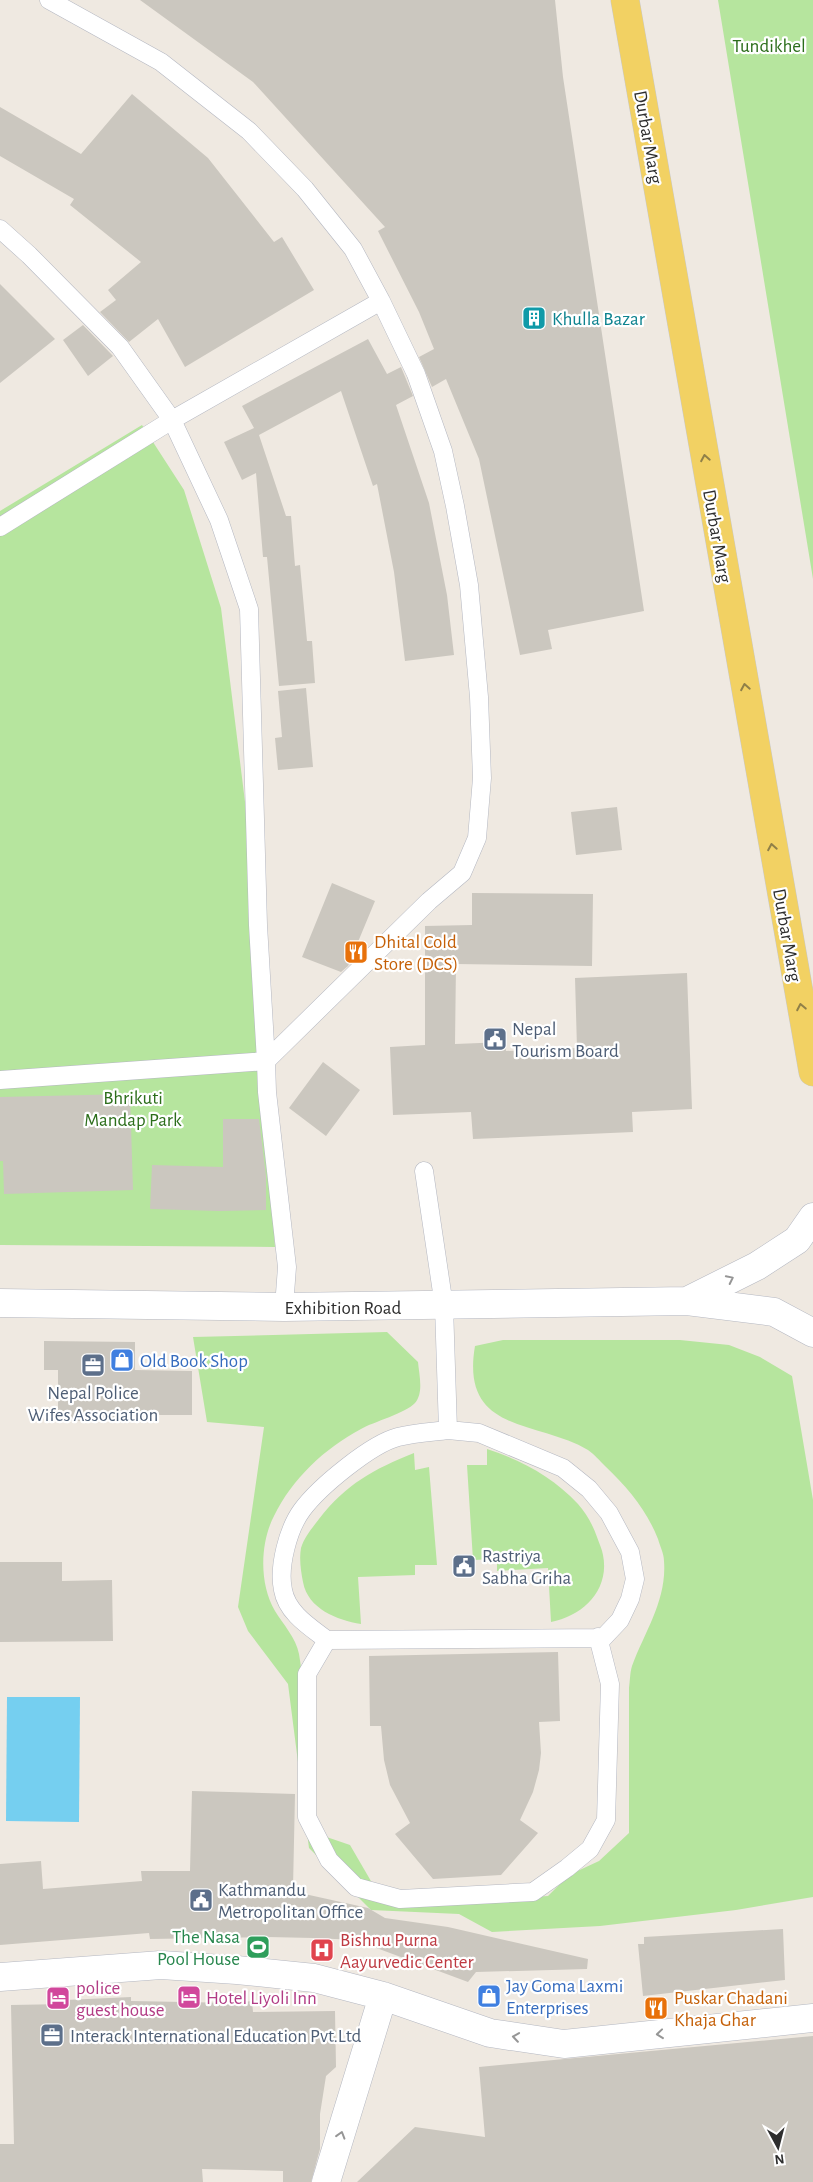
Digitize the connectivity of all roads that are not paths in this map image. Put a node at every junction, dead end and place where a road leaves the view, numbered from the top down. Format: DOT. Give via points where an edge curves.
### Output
graph roads {
  1 [pos="49,0"];
  2 [pos="625,0"];
  3 [pos="0,229"];
  4 [pos="381,301"];
  5 [pos="172,420"];
  6 [pos="0,527"];
  7 [pos="266,1062"];
  8 [pos="813,1072"];
  9 [pos="0,1080"];
  10 [pos="424,1171"];
  11 [pos="813,1217"];
  12 [pos="687,1301"];
  13 [pos="0,1303"];
  14 [pos="444,1306"];
  15 [pos="284,1307"];
  16 [pos="813,1333"];
  17 [pos="448,1430"];
  18 [pos="598,1637"];
  19 [pos="327,1640"];
  20 [pos="0,1978"];
  21 [pos="383,1996"];
  22 [pos="813,2018"];
  23 [pos="326,2182"];
  1 -- 4 [label="lane" via="161,62 249,131 305,189 353,249"];
  8 -- 2 [label="main road, Durbar Marg, one-way"];
  3 -- 5 [label="lane" via="120,347"];
  4 -- 5 [label="lane"];
  4 -- 7 [label="lane" via="416,374 443,451 457,515 469,585 479,697 482,778 477,838 462,872 428,901"];
  5 -- 6 [label="lane"];
  5 -- 7 [label="lane" via="219,520 249,609 258,925"];
  7 -- 9 [label="lane"];
  7 -- 15 [label="lane" via="287,1267"];
  10 -- 14 [label="lane"];
  12 -- 11 [label="street, Exhibition Road, one-way" via="757,1266 796,1240"];
  12 -- 14 [label="street, Exhibition Road"];
  12 -- 16 [label="street, Exhibition Road" via="774,1312"];
  13 -- 15 [label="street, Exhibition Road"];
  14 -- 15 [label="street, Exhibition Road"];
  14 -- 17 [label="lane"];
  17 -- 18 [label="lane" via="479,1433 563,1468 589,1489 609,1513 630,1552 635,1580 620,1620 603,1638"];
  17 -- 19 [label="lane" via="397,1437 366,1453 331,1479 301,1511 286,1544 281,1571 283,1592 296,1615"];
  18 -- 19 [label="lane"];
  18 -- 19 [label="lane" via="610,1684 606,1820 590,1849 533,1892 400,1899 356,1887 329,1860 307,1818 307,1674"];
  20 -- 21 [label="street" via="161,1966 314,1978"];
  22 -- 21 [label="street, one-way" via="564,2044 490,2034"];
  23 -- 21 [label="street, one-way"];
}
